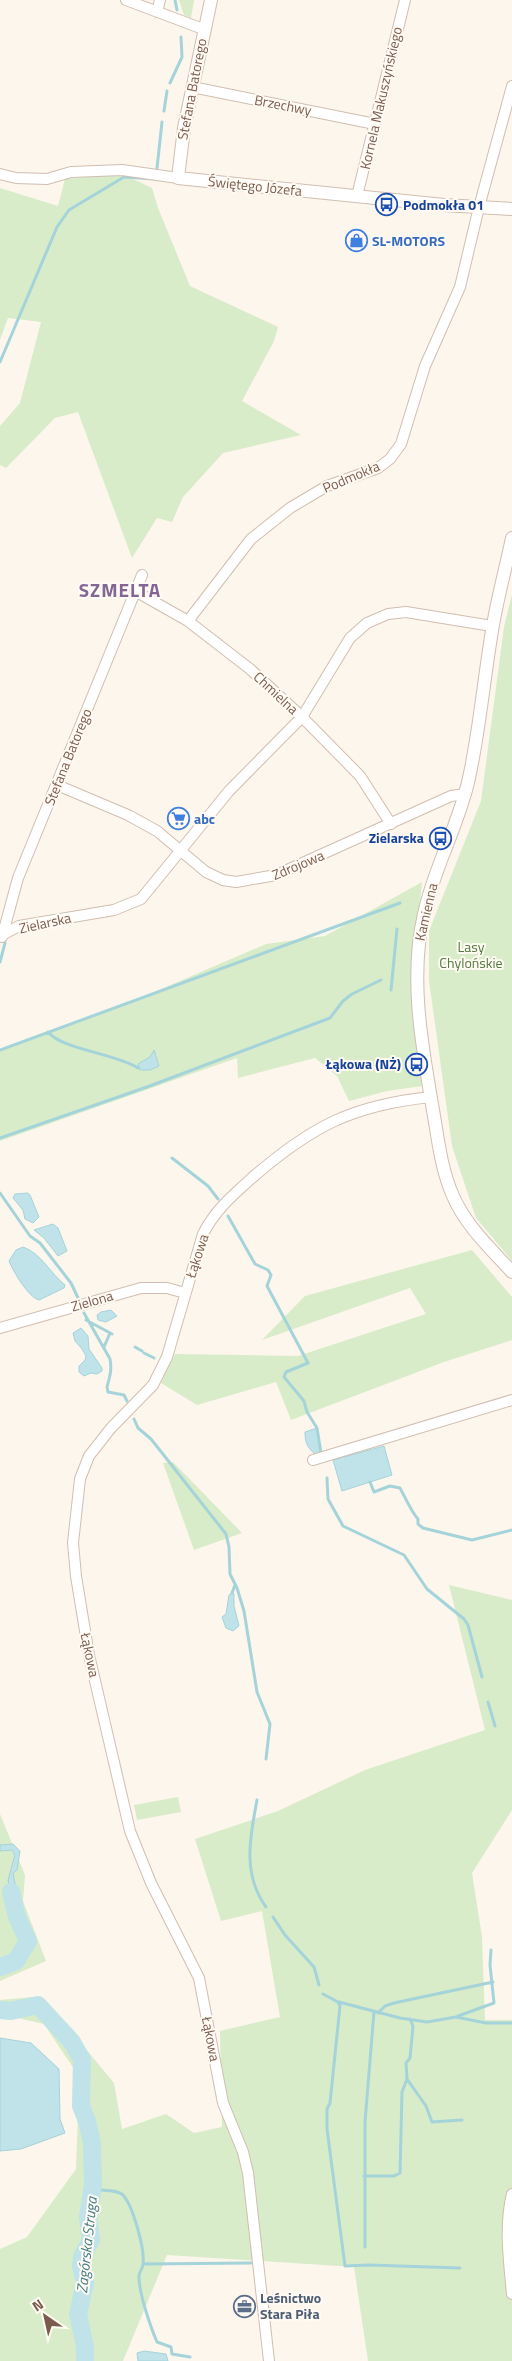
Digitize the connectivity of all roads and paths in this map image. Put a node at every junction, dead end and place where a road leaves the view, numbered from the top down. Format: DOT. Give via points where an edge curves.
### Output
graph roads {
  1 [pos="126,0"];
  2 [pos="160,0"];
  3 [pos="211,0"];
  4 [pos="405,0"];
  5 [pos="156,12"];
  6 [pos="204,29"];
  7 [pos="512,86"];
  8 [pos="192,87"];
  9 [pos="375,124"];
  10 [pos="0,174"];
  11 [pos="178,178"];
  12 [pos="358,196"];
  13 [pos="479,207"];
  14 [pos="512,209"];
  15 [pos="512,538"];
  16 [pos="142,575"];
  17 [pos="135,591"];
  18 [pos="188,621"];
  19 [pos="492,626"];
  20 [pos="302,717"];
  21 [pos="57,784"];
  22 [pos="465,794"];
  23 [pos="391,824"];
  24 [pos="180,850"];
  25 [pos="1,937"];
  26 [pos="431,1097"];
  27 [pos="512,1272"];
  28 [pos="185,1293"];
  29 [pos="0,1328"];
  30 [pos="512,1400"];
  31 [pos="313,1460"];
  32 [pos="512,2194"];
  33 [pos="512,2294"];
  34 [pos="269,2361"];
  1 -- 5 [label="street"];
  2 -- 5 [label="street"];
  3 -- 6 [label="street, Stefana Batorego"];
  4 -- 9 [label="street, Kornela Makuszyńskiego"];
  5 -- 6 [label="street"];
  6 -- 8 [label="street, Stefana Batorego"];
  7 -- 13 [label="street, Podmokła"];
  8 -- 9 [label="street, Brzechwy"];
  8 -- 11 [label="street, Stefana Batorego"];
  9 -- 12 [label="street, Kornela Makuszyńskiego"];
  10 -- 11 [label="street, Świętego Józefa" via="47,179 71,172 122,170"];
  11 -- 12 [label="street, Świętego Józefa"];
  12 -- 13 [label="street, Świętego Józefa"];
  13 -- 14 [label="street, Świętego Józefa"];
  13 -- 18 [label="street, Podmokła" via="460,287 425,366 401,444 378,468 327,486 290,508 251,539"];
  15 -- 19 [label="street, Kamienna"];
  16 -- 17 [label="street, Stefana Batorego"];
  17 -- 18 [label="street, Chmielna"];
  17 -- 21 [label="street, Stefana Batorego"];
  18 -- 20 [label="street, Chmielna" via="250,669"];
  19 -- 20 [label="street, Zielarska" via="406,612 388,614 367,623 350,638"];
  19 -- 22 [label="street, Kamienna" via="478,735"];
  20 -- 23 [label="street, Chmielna" via="360,776"];
  20 -- 24 [label="street, Zielarska" via="229,791"];
  21 -- 24 [label="street, Zdrojowa" via="128,815"];
  21 -- 25 [label="street, Stefana Batorego" via="18,878"];
  22 -- 23 [label="street, Zdrojowa" via="450,796"];
  22 -- 26 [label="street, Kamienna" via="428,895 419,942 417,992"];
  23 -- 24 [label="street, Zdrojowa" via="276,875 257,880 223,880 206,872"];
  24 -- 25 [label="street, Zielarska" via="151,889 126,907 19,926"];
  26 -- 27 [label="street, Kamienna" via="440,1152 453,1197 474,1230"];
  26 -- 28 [label="street, Łąkowa" via="401,1100 320,1126 264,1168 226,1200 212,1217 203,1234"];
  28 -- 29 [label="street, Zielona" via="167,1288 141,1288"];
  28 -- 34 [label="street, Łąkowa" via="167,1357 153,1385 106,1433 89,1456 80,1478 73,1543 89,1655 130,1832 151,1883 199,1978 223,2103 243,2152"];
  30 -- 31 [label="street"];
  32 -- 33 [label="street" via="508,2208 508,2254"];
}
